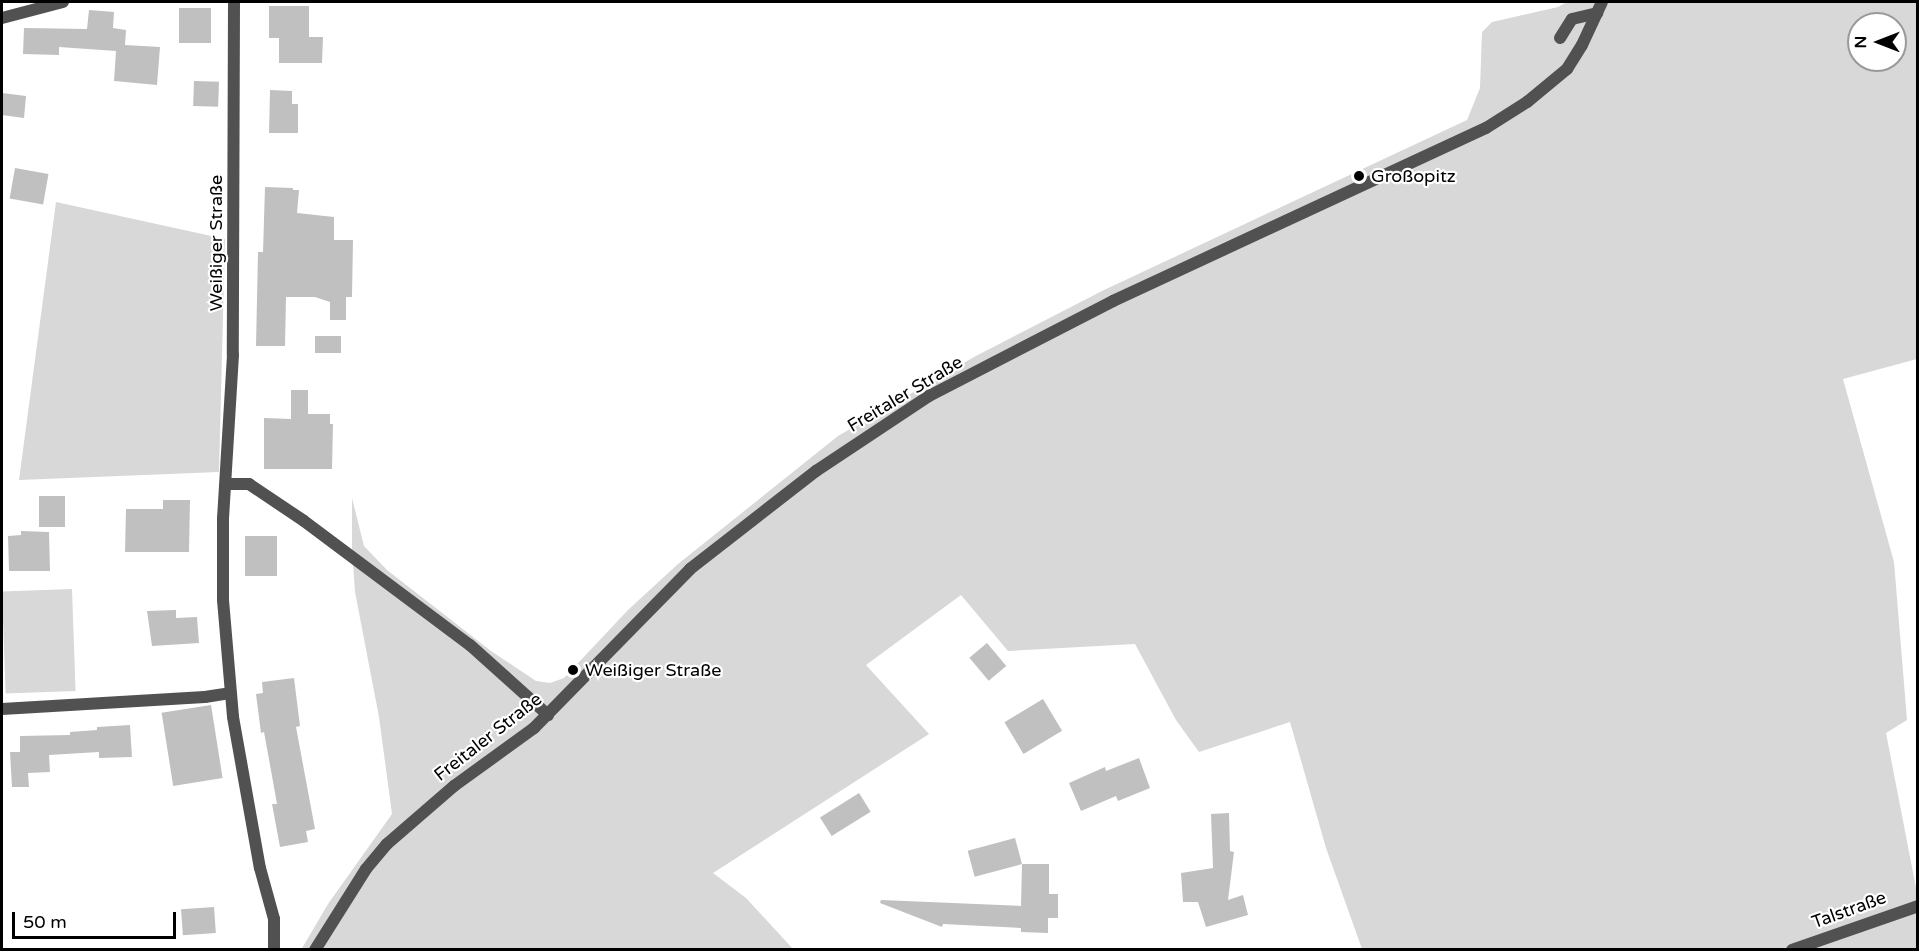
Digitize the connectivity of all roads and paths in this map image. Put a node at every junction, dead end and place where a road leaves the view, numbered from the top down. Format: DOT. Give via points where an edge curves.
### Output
graph roads {
  1 [pos="63,2"];
  2 [pos="234,2"];
  3 [pos="1599,7"];
  4 [pos="2,18"];
  5 [pos="1560,38"];
  6 [pos="226,484"];
  7 [pos="230,693"];
  8 [pos="2,709"];
  9 [pos="548,715"];
  10 [pos="1917,906"];
  11 [pos="273,950"];
  12 [pos="315,950"];
  13 [pos="1792,950"];
  1 -- 4 [label="street"];
  2 -- 6 [label="street, Weißiger Straße" via="234,323"];
  3 -- 5 [label="street" via="1572,19"];
  3 -- 9 [label="street, Freitaler Straße" via="1567,69 1527,102 1486,128 1113,301 929,396 882,425 690,569"];
  6 -- 7 [label="street, Weißiger Straße" via="223,600"];
  6 -- 9 [label="street" via="249,484 304,521 470,645"];
  7 -- 8 [label="street"];
  7 -- 11 [label="street, Weißiger Straße" via="260,868 274,919"];
  9 -- 12 [label="street, Freitaler Straße" via="454,786 387,844 366,869"];
  10 -- 13 [label="street, Talstraße"];
}
